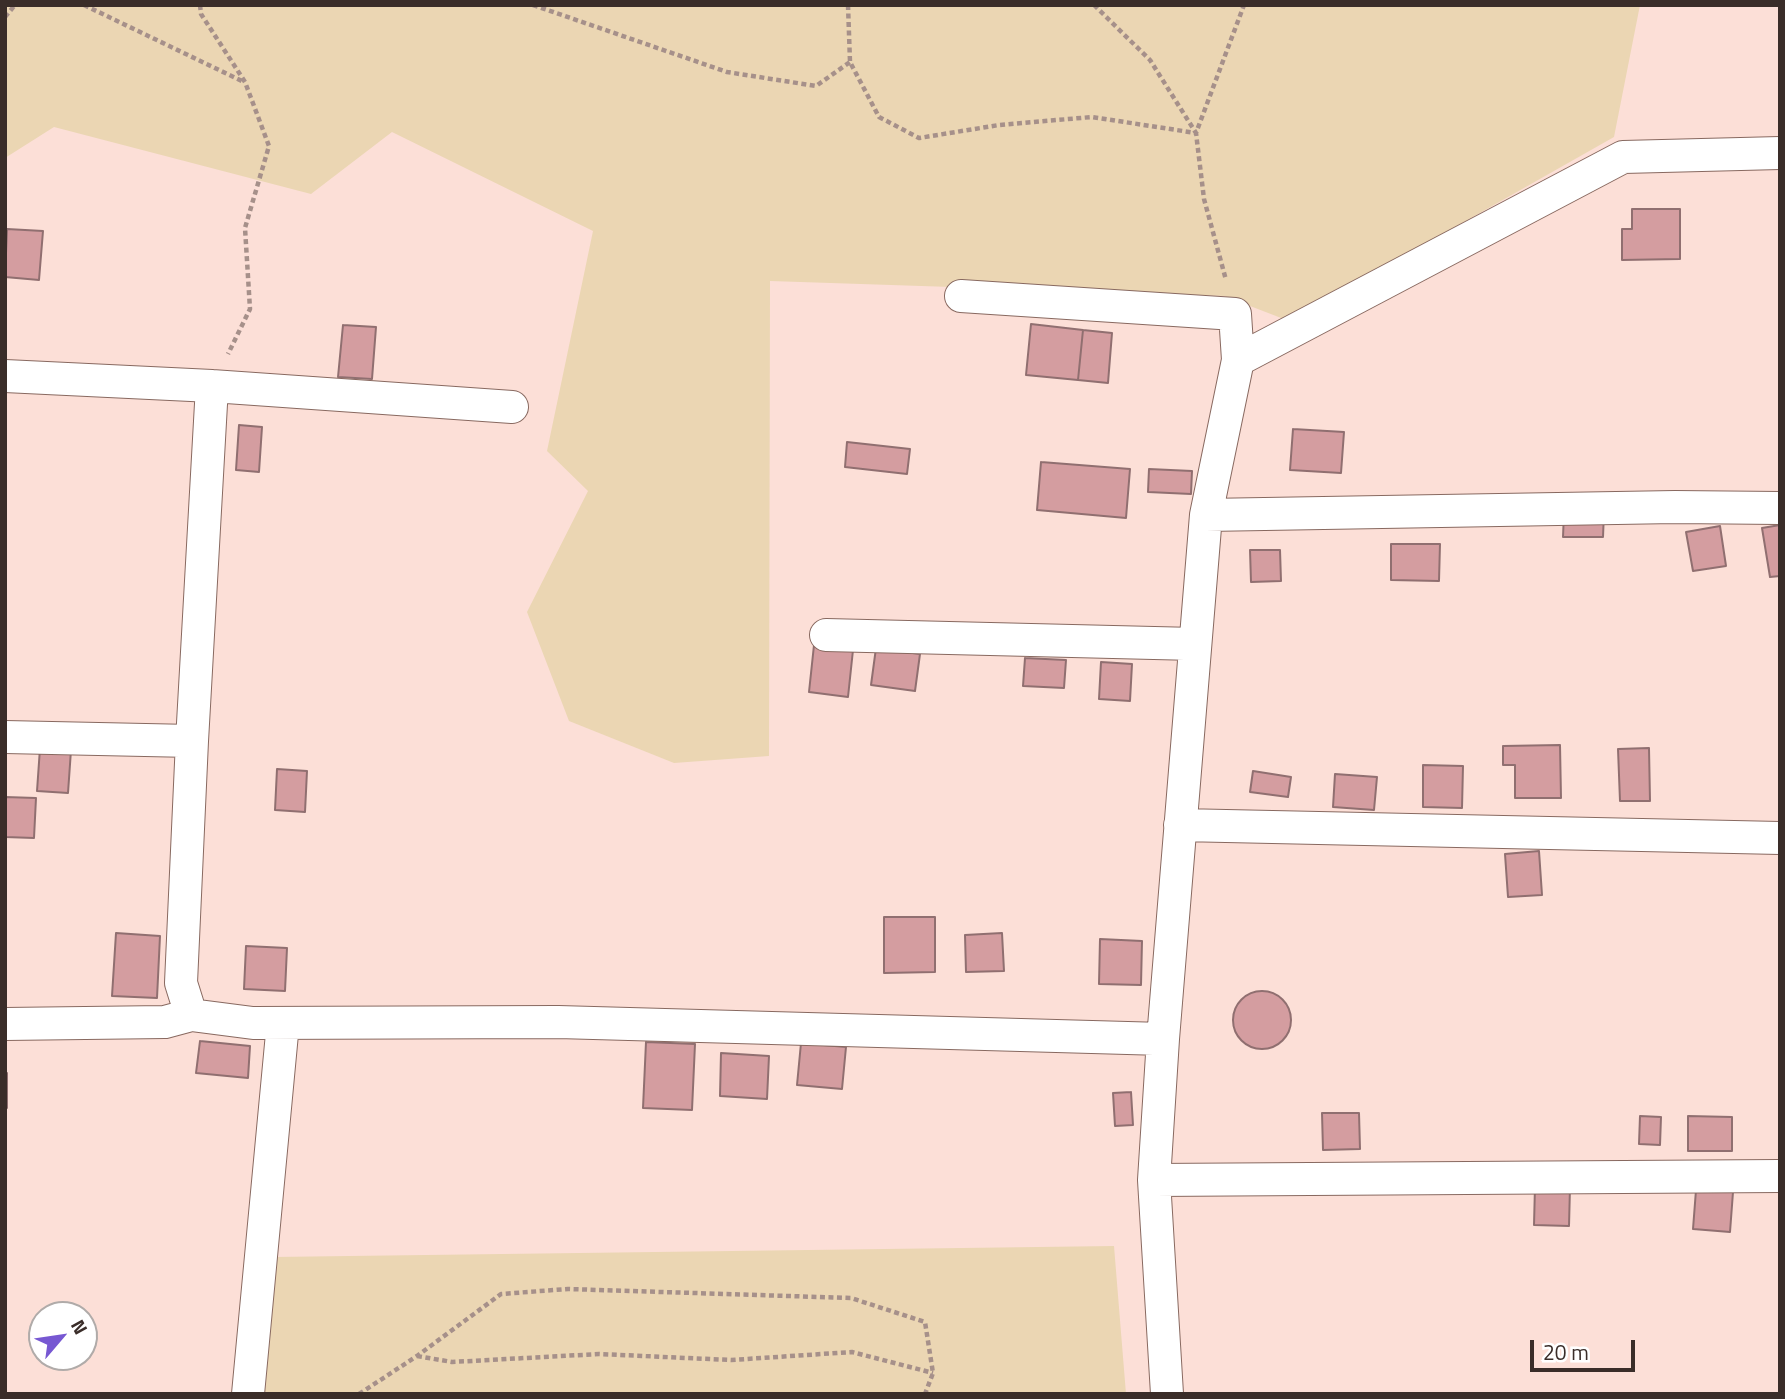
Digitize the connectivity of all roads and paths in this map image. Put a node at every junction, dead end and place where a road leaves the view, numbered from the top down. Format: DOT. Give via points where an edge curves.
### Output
graph roads {
  1 [pos="15,5"];
  2 [pos="83,5"];
  3 [pos="200,5"];
  4 [pos="533,5"];
  5 [pos="848,5"];
  6 [pos="1094,5"];
  7 [pos="1244,5"];
  8 [pos="5,17"];
  9 [pos="850,62"];
  10 [pos="245,82"];
  11 [pos="1196,133"];
  12 [pos="1780,153"];
  13 [pos="961,296"];
  14 [pos="1235,314"];
  15 [pos="1238,360"];
  16 [pos="5,376"];
  17 [pos="212,386"];
  18 [pos="512,407"];
  19 [pos="1780,508"];
  20 [pos="1206,515"];
  21 [pos="826,635"];
  22 [pos="1195,644"];
  23 [pos="5,737"];
  24 [pos="192,741"];
  25 [pos="1180,825"];
  26 [pos="1780,838"];
  27 [pos="191,1016"];
  28 [pos="283,1023"];
  29 [pos="5,1024"];
  30 [pos="1163,1039"];
  31 [pos="1780,1176"];
  32 [pos="1154,1180"];
  33 [pos="417,1356"];
  34 [pos="933,1373"];
  35 [pos="248,1394"];
  36 [pos="359,1394"];
  37 [pos="925,1394"];
  38 [pos="1167,1394"];
  1 -- 8 [label="path"];
  2 -- 10 [label="path"];
  3 -- 10 [label="path"];
  4 -- 9 [label="path" via="727,72 816,86"];
  5 -- 9 [label="path"];
  6 -- 11 [label="path" via="1150,60"];
  7 -- 11 [label="path"];
  9 -- 11 [label="path" via="879,117 919,138 1092,117"];
  10 -- 17 [label="path" via="268,146 245,228 250,309"];
  11 -- 14 [label="path" via="1204,199"];
  12 -- 15 [label="street" via="1623,157"];
  13 -- 14 [label="street"];
  14 -- 15 [label="street"];
  15 -- 20 [label="street"];
  16 -- 17 [label="street"];
  17 -- 18 [label="street"];
  17 -- 24 [label="street"];
  19 -- 20 [label="street"];
  20 -- 22 [label="street"];
  21 -- 22 [label="street"];
  22 -- 25 [label="street"];
  23 -- 24 [label="street"];
  24 -- 27 [label="street" via="181,983"];
  25 -- 26 [label="street"];
  25 -- 30 [label="street"];
  27 -- 28 [label="street"];
  27 -- 29 [label="street" via="166,1022"];
  28 -- 30 [label="street" via="558,1022"];
  28 -- 35 [label="street"];
  30 -- 32 [label="street"];
  31 -- 32 [label="street"];
  32 -- 38 [label="street"];
  33 -- 34 [label="path" via="452,1362 599,1354 731,1360 852,1352"];
  33 -- 34 [label="path" via="501,1294 568,1289 851,1298 925,1322"];
  33 -- 36 [label="path"];
  34 -- 37 [label="path"];
}
